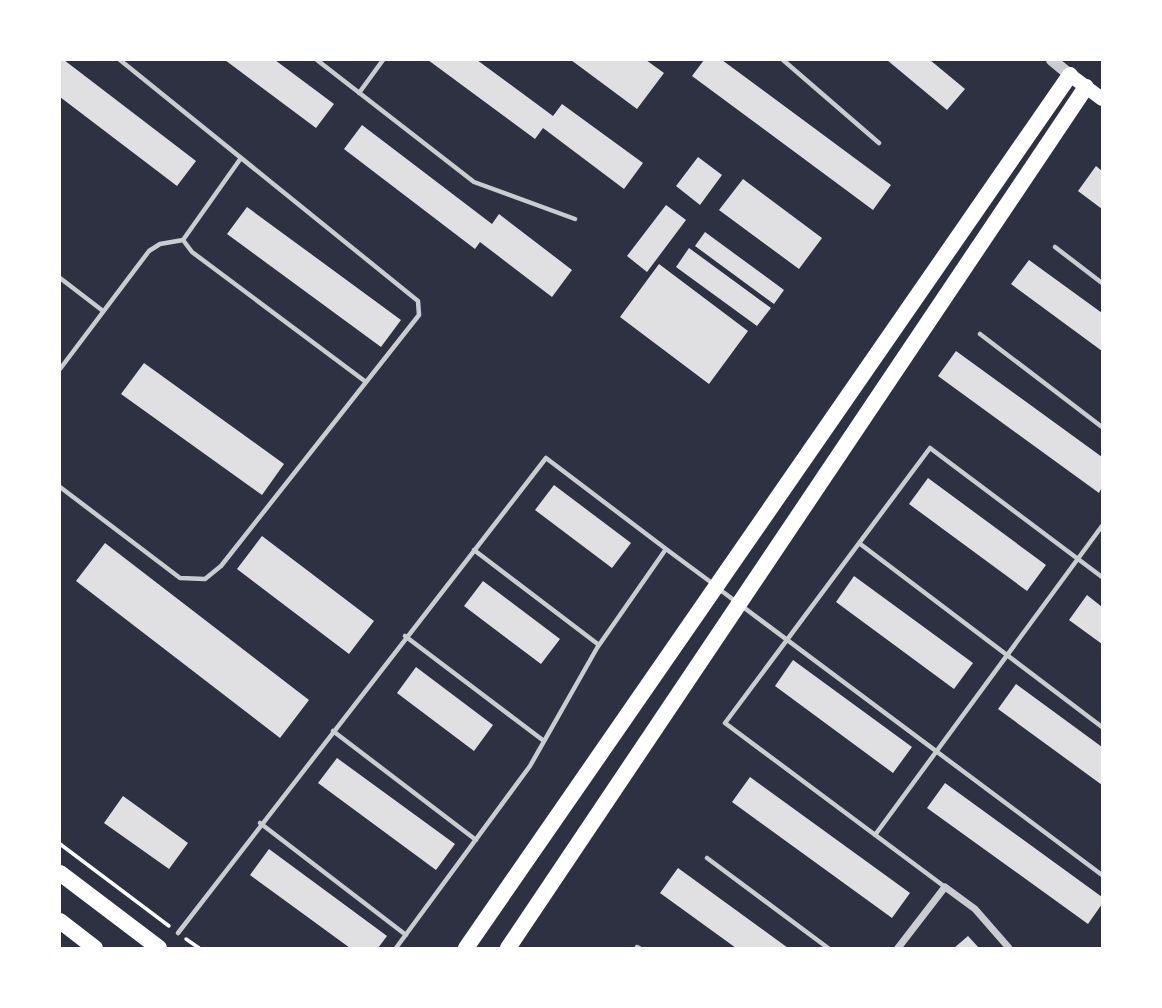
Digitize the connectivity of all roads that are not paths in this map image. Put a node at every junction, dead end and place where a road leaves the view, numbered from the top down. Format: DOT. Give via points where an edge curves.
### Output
graph roads {
  1 [pos="120,60"];
  2 [pos="317,60"];
  3 [pos="383,60"];
  4 [pos="783,60"];
  5 [pos="1052,60"];
  6 [pos="1070,75"];
  7 [pos="1086,87"];
  8 [pos="359,93"];
  9 [pos="1102,99"];
  10 [pos="879,143"];
  11 [pos="242,158"];
  12 [pos="575,219"];
  13 [pos="183,240"];
  14 [pos="1055,247"];
  15 [pos="60,278"];
  16 [pos="1102,283"];
  17 [pos="103,311"];
  18 [pos="980,334"];
  19 [pos="60,369"];
  20 [pos="366,382"];
  21 [pos="1102,428"];
  22 [pos="60,487"];
  23 [pos="1102,526"];
  24 [pos="859,543"];
  25 [pos="666,549"];
  26 [pos="474,550"];
  27 [pos="1079,559"];
  28 [pos="1102,576"];
  29 [pos="405,636"];
  30 [pos="787,639"];
  31 [pos="600,645"];
  32 [pos="1008,655"];
  33 [pos="1102,727"];
  34 [pos="333,731"];
  35 [pos="544,741"];
  36 [pos="937,751"];
  37 [pos="260,823"];
  38 [pos="875,835"];
  39 [pos="476,840"];
  40 [pos="707,858"];
  41 [pos="60,873"];
  42 [pos="1102,875"];
  43 [pos="945,887"];
  44 [pos="60,921"];
  45 [pos="178,933"];
  46 [pos="406,934"];
  47 [pos="95,948"];
  48 [pos="159,948"];
  49 [pos="396,948"];
  50 [pos="466,948"];
  51 [pos="508,948"];
  52 [pos="828,948"];
  53 [pos="898,948"];
  54 [pos="1009,948"];
  1 -- 11 [label="lane"];
  2 -- 8 [label="lane"];
  3 -- 8 [label="lane"];
  4 -- 10 [label="lane"];
  5 -- 6 [label="street"];
  6 -- 7 [label="main road"];
  6 -- 50 [label="main road"];
  7 -- 9 [label="main road"];
  7 -- 51 [label="main road"];
  8 -- 12 [label="lane" via="474,182"];
  11 -- 13 [label="lane"];
  11 -- 20 [label="lane" via="418,301 419,314"];
  13 -- 17 [label="lane" via="159,244 149,251"];
  13 -- 20 [label="lane" via="192,252"];
  14 -- 16 [label="lane"];
  15 -- 17 [label="lane"];
  17 -- 19 [label="lane"];
  18 -- 21 [label="lane"];
  20 -- 22 [label="lane" via="221,566 205,579 180,578"];
  23 -- 27 [label="lane"];
  24 -- 27 [label="lane" via="930,448"];
  24 -- 30 [label="lane"];
  24 -- 32 [label="lane"];
  25 -- 26 [label="lane" via="546,458"];
  25 -- 30 [label="lane"];
  25 -- 31 [label="lane"];
  26 -- 29 [label="lane"];
  26 -- 31 [label="lane"];
  27 -- 28 [label="lane"];
  27 -- 32 [label="lane"];
  29 -- 34 [label="lane"];
  29 -- 35 [label="lane"];
  30 -- 36 [label="lane"];
  30 -- 38 [label="lane" via="725,723"];
  31 -- 35 [label="lane"];
  32 -- 33 [label="lane"];
  32 -- 36 [label="lane"];
  34 -- 37 [label="lane"];
  34 -- 39 [label="lane"];
  35 -- 39 [label="lane"];
  36 -- 38 [label="lane"];
  36 -- 42 [label="lane"];
  37 -- 45 [label="lane"];
  37 -- 46 [label="lane"];
  38 -- 43 [label="lane"];
  39 -- 46 [label="lane"];
  40 -- 52 [label="lane"];
  41 -- 48 [label="main road"];
  43 -- 53 [label="street"];
  43 -- 54 [label="street" via="975,909"];
  44 -- 47 [label="main road"];
  46 -- 49 [label="lane"];
}
